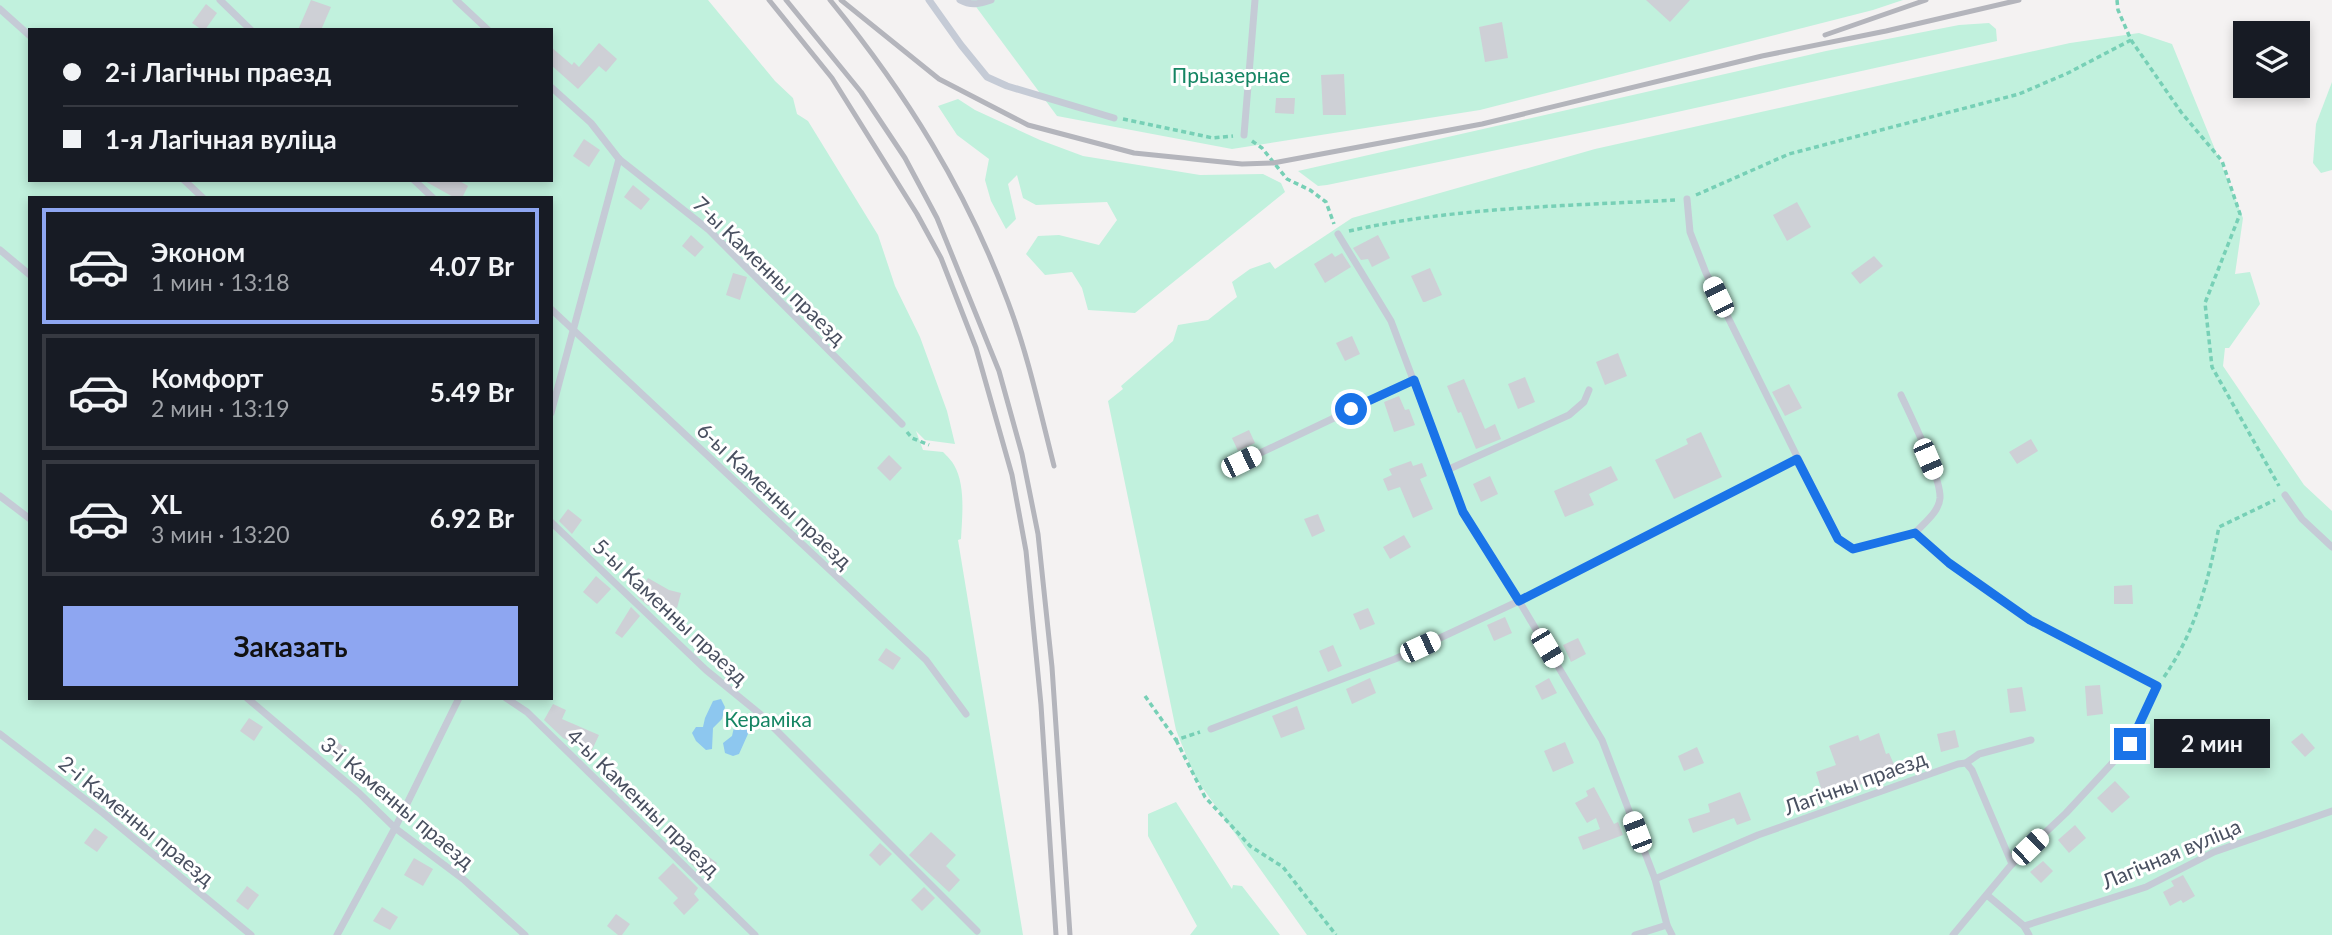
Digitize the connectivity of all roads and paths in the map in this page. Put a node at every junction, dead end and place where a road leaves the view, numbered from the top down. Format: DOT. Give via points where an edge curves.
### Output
graph roads {
  1 [pos="220,0"];
  2 [pos="456,0"];
  3 [pos="929,0"];
  4 [pos="960,0"];
  5 [pos="991,0"];
  6 [pos="1255,0"];
  7 [pos="2117,0"];
  8 [pos="0,9"];
  9 [pos="249,28"];
  10 [pos="486,28"];
  11 [pos="28,34"];
  12 [pos="2131,40"];
  13 [pos="553,89"];
  14 [pos="1114,118"];
  15 [pos="1244,135"];
  16 [pos="618,159"];
  17 [pos="186,182"];
  18 [pos="416,182"];
  19 [pos="201,196"];
  20 [pos="431,196"];
  21 [pos="1687,199"];
  22 [pos="1338,234"];
  23 [pos="0,250"];
  24 [pos="28,273"];
  25 [pos="553,311"];
  26 [pos="573,331"];
  27 [pos="1414,380"];
  28 [pos="1589,390"];
  29 [pos="1901,395"];
  30 [pos="553,406"];
  31 [pos="902,424"];
  32 [pos="929,445"];
  33 [pos="1797,459"];
  34 [pos="1241,462"];
  35 [pos="1447,470"];
  36 [pos="2285,495"];
  37 [pos="0,496"];
  38 [pos="28,517"];
  39 [pos="553,524"];
  40 [pos="1915,533"];
  41 [pos="2332,547"];
  42 [pos="1519,601"];
  43 [pos="2157,686"];
  44 [pos="1145,696"];
  45 [pos="249,700"];
  46 [pos="457,700"];
  47 [pos="509,700"];
  48 [pos="966,714"];
  49 [pos="1211,729"];
  50 [pos="0,734"];
  51 [pos="1176,740"];
  52 [pos="2031,740"];
  53 [pos="1966,763"];
  54 [pos="2332,811"];
  55 [pos="395,828"];
  56 [pos="2012,864"];
  57 [pos="1655,879"];
  58 [pos="1987,895"];
  59 [pos="1667,925"];
  60 [pos="2024,926"];
  61 [pos="977,931"];
  62 [pos="251,935"];
  63 [pos="337,935"];
  64 [pos="524,935"];
  65 [pos="755,935"];
  66 [pos="1336,935"];
  67 [pos="1635,935"];
  68 [pos="1672,935"];
  69 [pos="1953,935"];
  70 [pos="2029,935"];
  1 -- 9 [label="lane"];
  2 -- 10 [label="lane"];
  3 -- 14 [label="lane" via="987,77"];
  4 -- 5 [label="lane" via="981,4"];
  6 -- 15 [label="lane"];
  7 -- 12 [label="path"];
  8 -- 11 [label="lane"];
  12 -- 21 [label="path" via="2019,94 1789,154"];
  12 -- 36 [label="path" via="2222,161 2240,214 2205,303 2212,368"];
  13 -- 16 [label="lane, 7-ы Каменны праезд" via="591,123"];
  14 -- 15 [label="path" via="1213,138"];
  15 -- 22 [label="path" via="1262,148 1287,179 1326,202"];
  16 -- 26 [label="lane"];
  16 -- 31 [label="lane, 7-ы Каменны праезд" via="709,230"];
  17 -- 19 [label="lane"];
  18 -- 20 [label="lane"];
  21 -- 22 [label="path" via="1486,210 1390,222"];
  21 -- 33 [label="lane" via="1690,232 1706,274"];
  22 -- 27 [label="lane" via="1391,321"];
  23 -- 24 [label="lane"];
  25 -- 26 [label="lane, 6-ы Каменны праезд"];
  26 -- 30 [label="lane"];
  26 -- 48 [label="lane, 6-ы Каменны праезд" via="926,660"];
  27 -- 34 [label="lane"];
  27 -- 35 [label="lane"];
  28 -- 35 [label="lane" via="1584,402 1569,415"];
  29 -- 40 [label="lane" via="1937,480 1940,499"];
  31 -- 32 [label="path" via="912,438"];
  33 -- 40 [label="lane" via="1838,539 1853,549"];
  33 -- 42 [label="lane"];
  35 -- 42 [label="lane" via="1463,512"];
  36 -- 41 [label="lane"];
  36 -- 43 [label="path" via="2219,527 2207,584 2181,652"];
  37 -- 38 [label="lane"];
  39 -- 61 [label="lane, 5-ы Каменны праезд" via="706,670 760,714"];
  40 -- 43 [label="lane" via="2030,620"];
  42 -- 49 [label="lane" via="1395,659"];
  42 -- 57 [label="lane" via="1602,740"];
  43 -- 56 [label="lane" via="2130,744"];
  44 -- 51 [label="path"];
  45 -- 55 [label="lane, 3-і Каменны праезд"];
  46 -- 55 [label="lane"];
  47 -- 65 [label="lane, 4-ы Каменны праезд" via="527,712"];
  49 -- 51 [label="path"];
  50 -- 62 [label="lane, 2-і Каменны праезд"];
  51 -- 66 [label="path" via="1205,797 1250,846 1283,867"];
  52 -- 53 [label="lane, Лагічны праезд" via="1979,754"];
  53 -- 56 [label="lane"];
  53 -- 57 [label="lane, Лагічны праезд" via="1758,835"];
  54 -- 60 [label="lane, Лагічная вуліца" via="2214,852 2146,887"];
  55 -- 63 [label="lane"];
  55 -- 64 [label="lane, 3-і Каменны праезд"];
  56 -- 58 [label="lane"];
  57 -- 59 [label="lane"];
  58 -- 60 [label="lane"];
  58 -- 69 [label="lane"];
  59 -- 67 [label="lane"];
  59 -- 68 [label="lane"];
  60 -- 70 [label="lane"];
}
